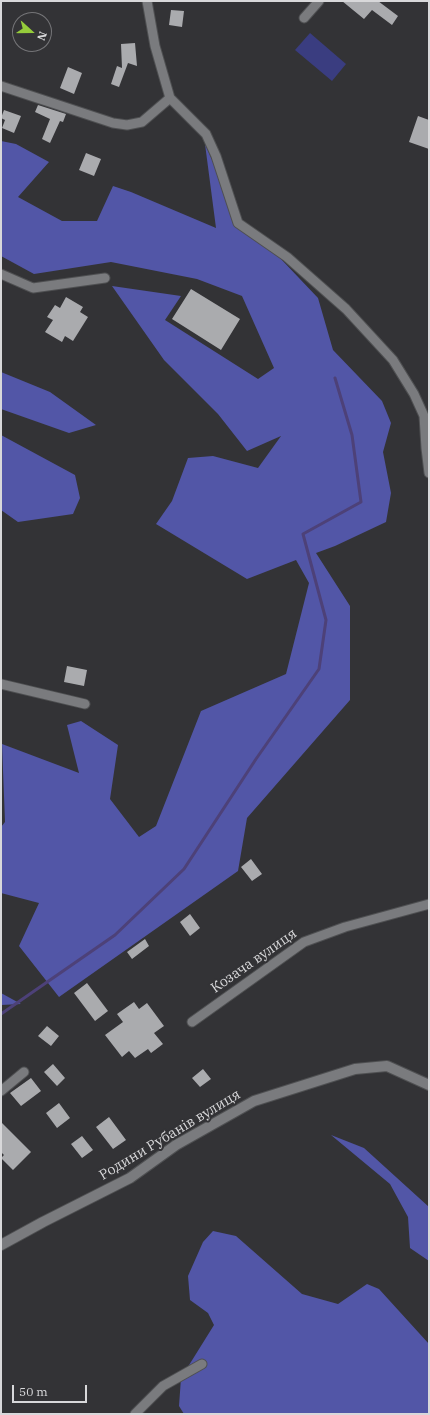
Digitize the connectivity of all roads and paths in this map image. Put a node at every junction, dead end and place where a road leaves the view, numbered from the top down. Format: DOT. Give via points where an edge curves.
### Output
graph roads {
  1 [pos="146,1"];
  2 [pos="319,1"];
  3 [pos="304,18"];
  4 [pos="1,86"];
  5 [pos="170,98"];
  6 [pos="1,274"];
  7 [pos="105,278"];
  8 [pos="429,473"];
  9 [pos="1,684"];
  10 [pos="85,704"];
  11 [pos="429,904"];
  12 [pos="192,1022"];
  13 [pos="24,1072"];
  14 [pos="429,1085"];
  15 [pos="1,1091"];
  16 [pos="1,1245"];
  17 [pos="202,1364"];
  18 [pos="135,1414"];
  1 -- 5 [label="street" via="155,46"];
  2 -- 3 [label="street"];
  4 -- 5 [label="street" via="126,125 142,122"];
  5 -- 8 [label="street" via="206,134 238,223 287,257 346,309 393,360 424,416"];
  6 -- 7 [label="street" via="33,288"];
  9 -- 10 [label="street"];
  11 -- 12 [label="street, Козача вулиця" via="345,927 304,942"];
  13 -- 15 [label="street"];
  14 -- 16 [label="street, Родини Рубанів вулиця" via="387,1066 355,1069 254,1101 176,1146 130,1178"];
  17 -- 18 [label="street" via="163,1386"];
}
